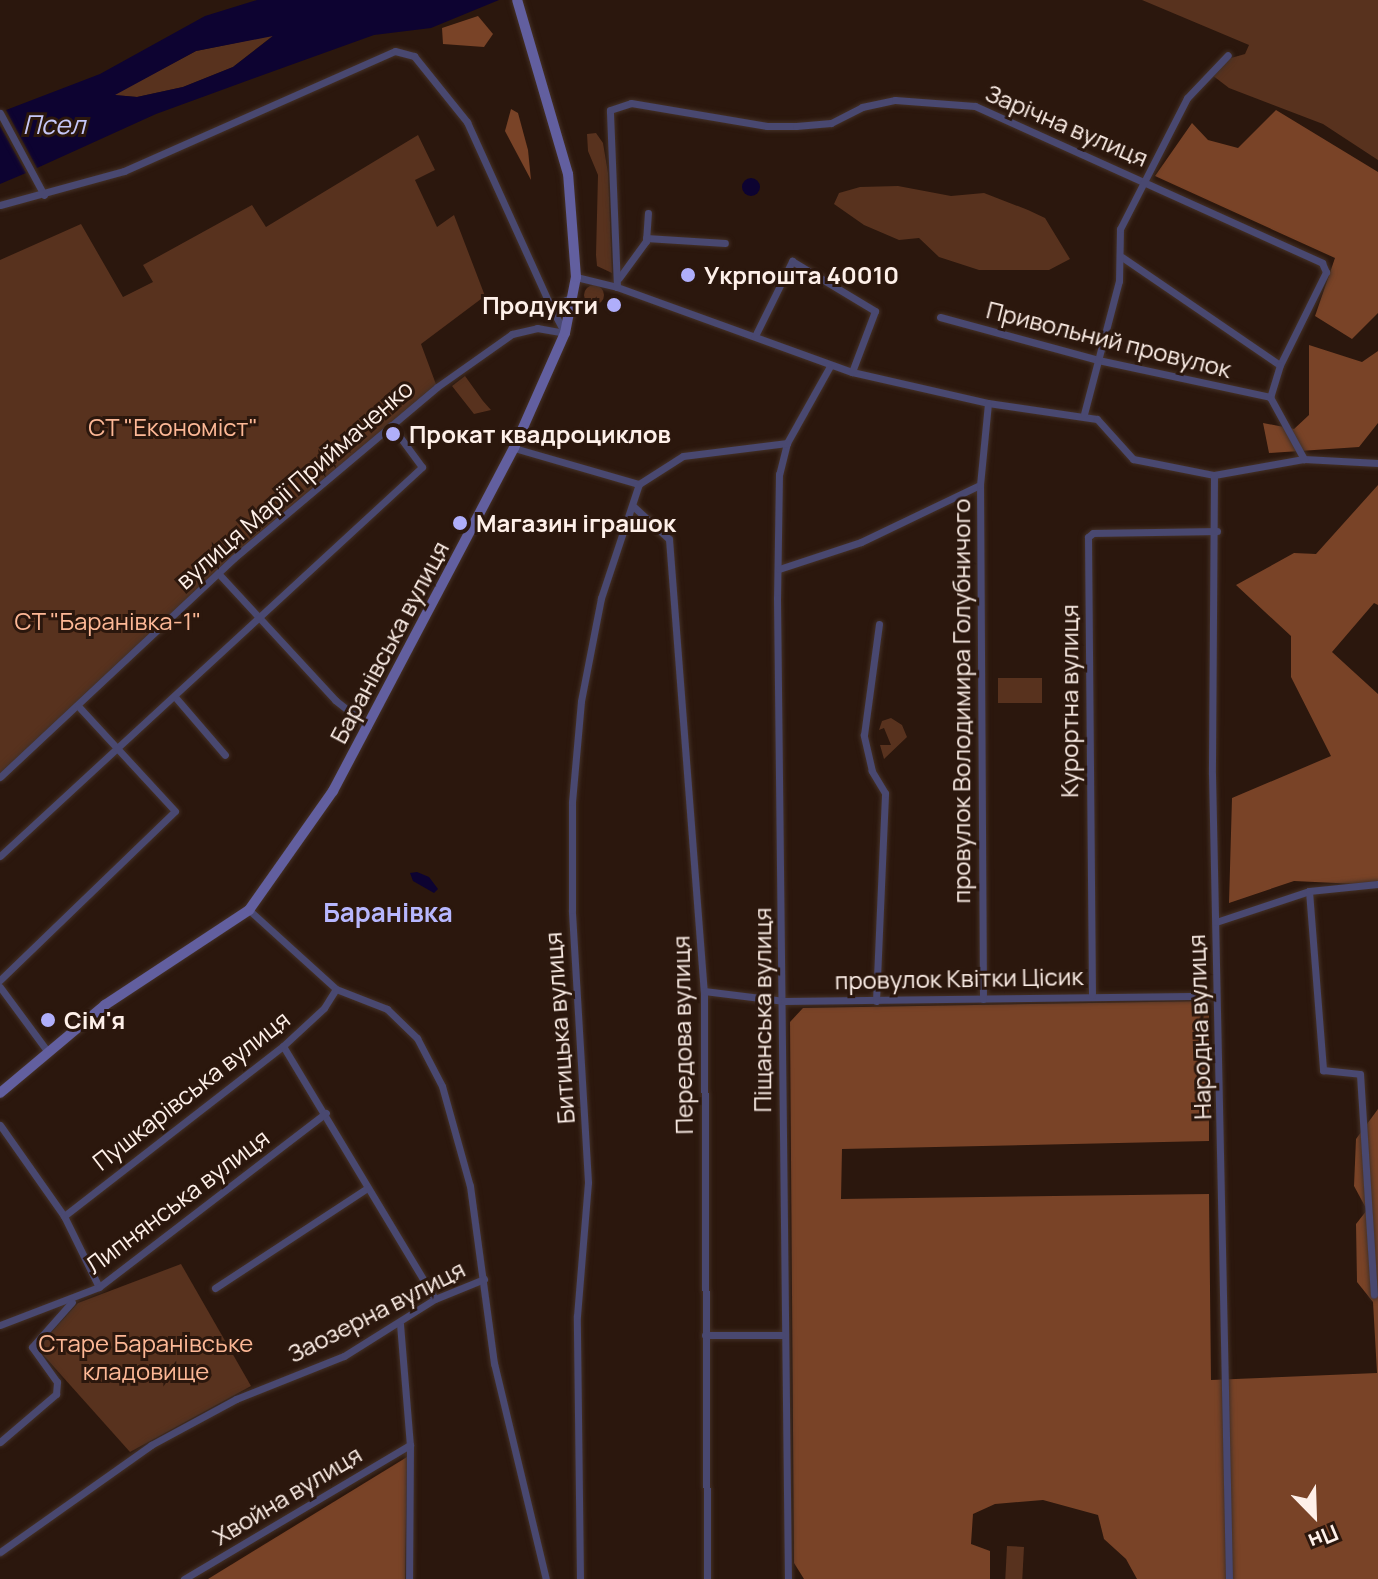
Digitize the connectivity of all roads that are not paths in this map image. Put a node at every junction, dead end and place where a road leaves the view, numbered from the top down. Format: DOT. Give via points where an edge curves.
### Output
graph roads {
  1 [pos="517,0"];
  2 [pos="1228,55"];
  3 [pos="0,113"];
  4 [pos="1143,179"];
  5 [pos="44,195"];
  6 [pos="0,205"];
  7 [pos="648,213"];
  8 [pos="646,238"];
  9 [pos="725,243"];
  10 [pos="1122,257"];
  11 [pos="576,277"];
  12 [pos="617,283"];
  13 [pos="574,296"];
  14 [pos="551,307"];
  15 [pos="940,317"];
  16 [pos="565,333"];
  17 [pos="755,336"];
  18 [pos="1098,360"];
  19 [pos="1280,365"];
  20 [pos="830,366"];
  21 [pos="852,372"];
  22 [pos="1270,397"];
  23 [pos="988,403"];
  24 [pos="1084,414"];
  25 [pos="391,425"];
  26 [pos="787,443"];
  27 [pos="514,448"];
  28 [pos="1304,459"];
  29 [pos="1378,463"];
  30 [pos="1214,475"];
  31 [pos="639,484"];
  32 [pos="980,485"];
  33 [pos="634,507"];
  34 [pos="1217,531"];
  35 [pos="779,569"];
  36 [pos="218,573"];
  37 [pos="260,621"];
  38 [pos="879,624"];
  39 [pos="176,698"];
  40 [pos="78,706"];
  41 [pos="368,726"];
  42 [pos="118,751"];
  43 [pos="225,755"];
  44 [pos="0,777"];
  45 [pos="0,856"];
  46 [pos="1378,884"];
  47 [pos="1309,891"];
  48 [pos="249,910"];
  49 [pos="1216,922"];
  50 [pos="0,980"];
  51 [pos="0,987"];
  52 [pos="336,989"];
  53 [pos="704,991"];
  54 [pos="1092,995"];
  55 [pos="1216,996"];
  56 [pos="983,999"];
  57 [pos="784,1001"];
  58 [pos="876,1001"];
  59 [pos="283,1046"];
  60 [pos="48,1052"];
  61 [pos="0,1093"];
  62 [pos="326,1113"];
  63 [pos="0,1125"];
  64 [pos="367,1188"];
  65 [pos="64,1216"];
  66 [pos="484,1279"];
  67 [pos="99,1287"];
  68 [pos="215,1288"];
  69 [pos="1374,1295"];
  70 [pos="435,1299"];
  71 [pos="74,1301"];
  72 [pos="400,1324"];
  73 [pos="0,1325"];
  74 [pos="705,1335"];
  75 [pos="782,1335"];
  76 [pos="0,1442"];
  77 [pos="410,1445"];
  78 [pos="0,1552"];
  79 [pos="184,1579"];
  80 [pos="409,1579"];
  81 [pos="546,1579"];
  82 [pos="580,1579"];
  83 [pos="707,1579"];
  84 [pos="788,1579"];
  85 [pos="1229,1579"];
  1 -- 11 [label="main road, Баранівська вулиця" via="568,174"];
  2 -- 4 [label="street" via="1194,87"];
  3 -- 5 [label="street"];
  4 -- 10 [label="street" via="1120,229"];
  4 -- 12 [label="street, Зарічна вулиця" via="1009,118 934,99 895,100 862,107 831,123 796,126 767,126 631,103 610,110"];
  4 -- 19 [label="street, Зарічна вулиця" via="1322,263 1326,272 1315,301"];
  5 -- 6 [label="street"];
  5 -- 14 [label="street" via="124,171 395,51 414,56 467,122"];
  7 -- 8 [label="street"];
  8 -- 9 [label="street"];
  8 -- 12 [label="street"];
  10 -- 18 [label="street"];
  10 -- 19 [label="street"];
  11 -- 12 [label="street"];
  11 -- 13 [label="main road, Баранівська вулиця"];
  12 -- 17 [label="street"];
  13 -- 14 [label="street"];
  13 -- 16 [label="main road, Баранівська вулиця"];
  14 -- 16 [label="street"];
  15 -- 18 [label="street, Привольний провулок"];
  16 -- 25 [label="street, вулиця Марії Приймаченко" via="537,328 512,334"];
  16 -- 27 [label="main road, Баранівська вулиця"];
  17 -- 20 [label="street"];
  17 -- 21 [label="street" via="792,261 875,311"];
  18 -- 22 [label="street, Привольний провулок"];
  18 -- 24 [label="street"];
  19 -- 22 [label="street"];
  20 -- 21 [label="street"];
  20 -- 26 [label="street, Піщанська вулиця"];
  21 -- 23 [label="street"];
  22 -- 28 [label="street"];
  23 -- 24 [label="street"];
  23 -- 32 [label="street, провулок Володимира Голубничого"];
  24 -- 30 [label="street" via="1110,430 1133,459"];
  25 -- 36 [label="street, вулиця Марії Приймаченко"];
  25 -- 37 [label="street" via="422,467"];
  26 -- 31 [label="street" via="683,456"];
  26 -- 35 [label="street, Піщанська вулиця" via="779,474"];
  27 -- 31 [label="street"];
  27 -- 41 [label="main road, Баранівська вулиця"];
  28 -- 29 [label="street"];
  28 -- 30 [label="street"];
  30 -- 34 [label="street, Народна вулиця"];
  31 -- 33 [label="street, Битицька вулиця"];
  32 -- 35 [label="street" via="861,542"];
  32 -- 56 [label="street, провулок Володимира Голубничого"];
  33 -- 53 [label="street, Передова вулиця" via="669,539"];
  33 -- 82 [label="street, Битицька вулиця" via="614,548 601,598 581,701 572,802 572,910 588,1182 577,1316"];
  34 -- 49 [label="street, Народна вулиця" via="1212,774"];
  34 -- 54 [label="street, Курортна вулиця" via="1088,537"];
  35 -- 57 [label="street, Піщанська вулиця"];
  36 -- 37 [label="street"];
  36 -- 40 [label="street, вулиця Марії Приймаченко"];
  37 -- 39 [label="street"];
  37 -- 41 [label="street" via="335,700"];
  38 -- 58 [label="street" via="864,735 872,771 885,793"];
  39 -- 42 [label="street"];
  39 -- 43 [label="street"];
  40 -- 42 [label="street"];
  40 -- 44 [label="street, вулиця Марії Приймаченко"];
  41 -- 48 [label="main road, Баранівська вулиця" via="333,791"];
  42 -- 45 [label="street"];
  42 -- 50 [label="street" via="175,811"];
  46 -- 47 [label="street"];
  47 -- 49 [label="street"];
  47 -- 69 [label="street" via="1323,1070 1360,1074"];
  48 -- 52 [label="street"];
  48 -- 60 [label="main road, Баранівська вулиця" via="147,975"];
  49 -- 55 [label="street, Народна вулиця"];
  51 -- 60 [label="street"];
  52 -- 59 [label="street, Пушкарівська вулиця" via="324,1008"];
  52 -- 66 [label="street" via="387,1009 417,1038 442,1086 470,1186"];
  53 -- 57 [label="street, провулок Квітки Цісик"];
  53 -- 74 [label="street, Передова вулиця"];
  54 -- 55 [label="street, провулок Квітки Цісик"];
  54 -- 56 [label="street, провулок Квітки Цісик"];
  55 -- 85 [label="street, Народна вулиця" via="1225,1191"];
  56 -- 58 [label="street, провулок Квітки Цісик"];
  57 -- 58 [label="street, провулок Квітки Цісик"];
  57 -- 75 [label="street, Піщанська вулиця"];
  59 -- 62 [label="street"];
  59 -- 65 [label="street, Пушкарівська вулиця"];
  60 -- 61 [label="main road, Баранівська вулиця"];
  62 -- 64 [label="street"];
  62 -- 67 [label="street, Липнянська вулиця"];
  63 -- 65 [label="street"];
  64 -- 68 [label="street"];
  64 -- 70 [label="street"];
  65 -- 67 [label="street"];
  66 -- 70 [label="street, Заозерна вулиця"];
  66 -- 81 [label="street" via="494,1363"];
  67 -- 71 [label="street, Липнянська вулиця"];
  70 -- 72 [label="street, Заозерна вулиця"];
  71 -- 73 [label="street, Липнянська вулиця" via="37,1308"];
  71 -- 76 [label="street" via="32,1347 57,1382 56,1394"];
  72 -- 77 [label="street"];
  72 -- 78 [label="street, Заозерна вулиця" via="344,1356 236,1399 151,1445"];
  74 -- 75 [label="street"];
  74 -- 83 [label="street, Передова вулиця"];
  75 -- 84 [label="street, Піщанська вулиця"];
  77 -- 79 [label="street, Хвойна вулиця"];
  77 -- 80 [label="street"];
}
